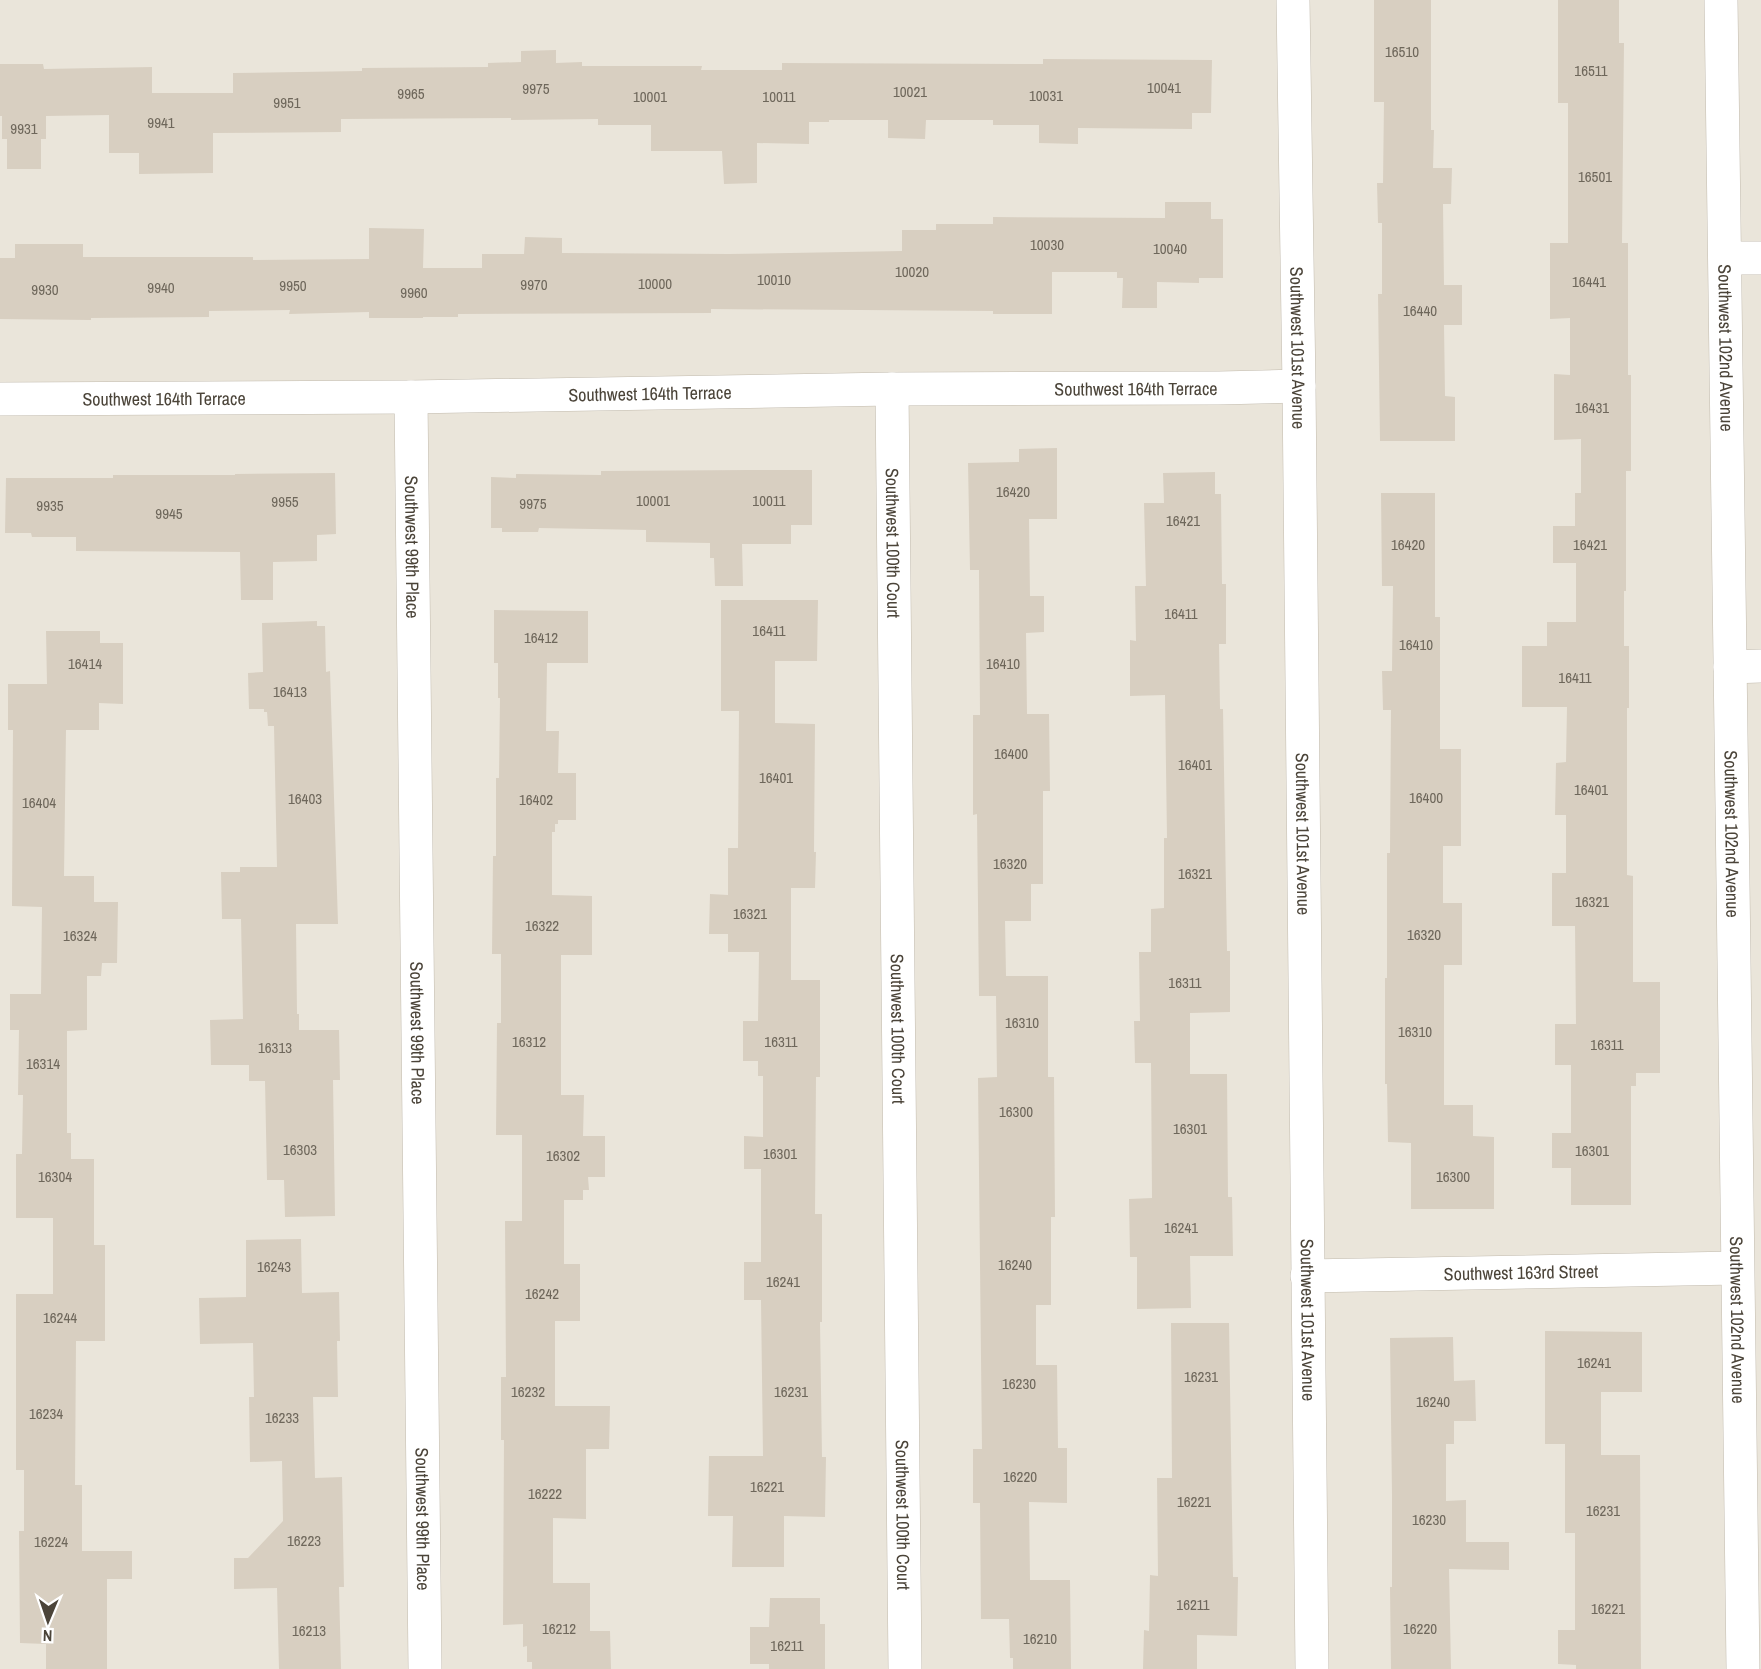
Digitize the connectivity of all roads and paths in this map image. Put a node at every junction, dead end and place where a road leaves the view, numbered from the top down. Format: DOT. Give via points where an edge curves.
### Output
graph roads {
  1 [pos="1293,0"];
  2 [pos="1721,0"];
  3 [pos="1725,258"];
  4 [pos="1761,258"];
  5 [pos="1299,386"];
  6 [pos="892,389"];
  7 [pos="411,398"];
  8 [pos="0,399"];
  9 [pos="1745,666"];
  10 [pos="1736,1268"];
  11 [pos="1307,1276"];
  12 [pos="425,1669"];
  13 [pos="905,1669"];
  14 [pos="1312,1669"];
  15 [pos="1743,1669"];
  1 -- 5 [label="street, Southwest 101st Avenue"];
  2 -- 3 [label="street, Southwest 102nd Avenue"];
  3 -- 4 [label="street"];
  3 -- 9 [label="street, Southwest 102nd Avenue"];
  5 -- 6 [label="street, Southwest 164th Terrace"];
  5 -- 11 [label="street, Southwest 101st Avenue"];
  6 -- 7 [label="street, Southwest 164th Terrace"];
  6 -- 13 [label="street, Southwest 100th Court"];
  7 -- 8 [label="street, Southwest 164th Terrace"];
  7 -- 12 [label="street, Southwest 99th Place"];
  9 -- 10 [label="street, Southwest 102nd Avenue"];
  10 -- 11 [label="street, Southwest 163rd Street"];
  10 -- 15 [label="street, Southwest 102nd Avenue"];
  11 -- 14 [label="street, Southwest 101st Avenue"];
}
